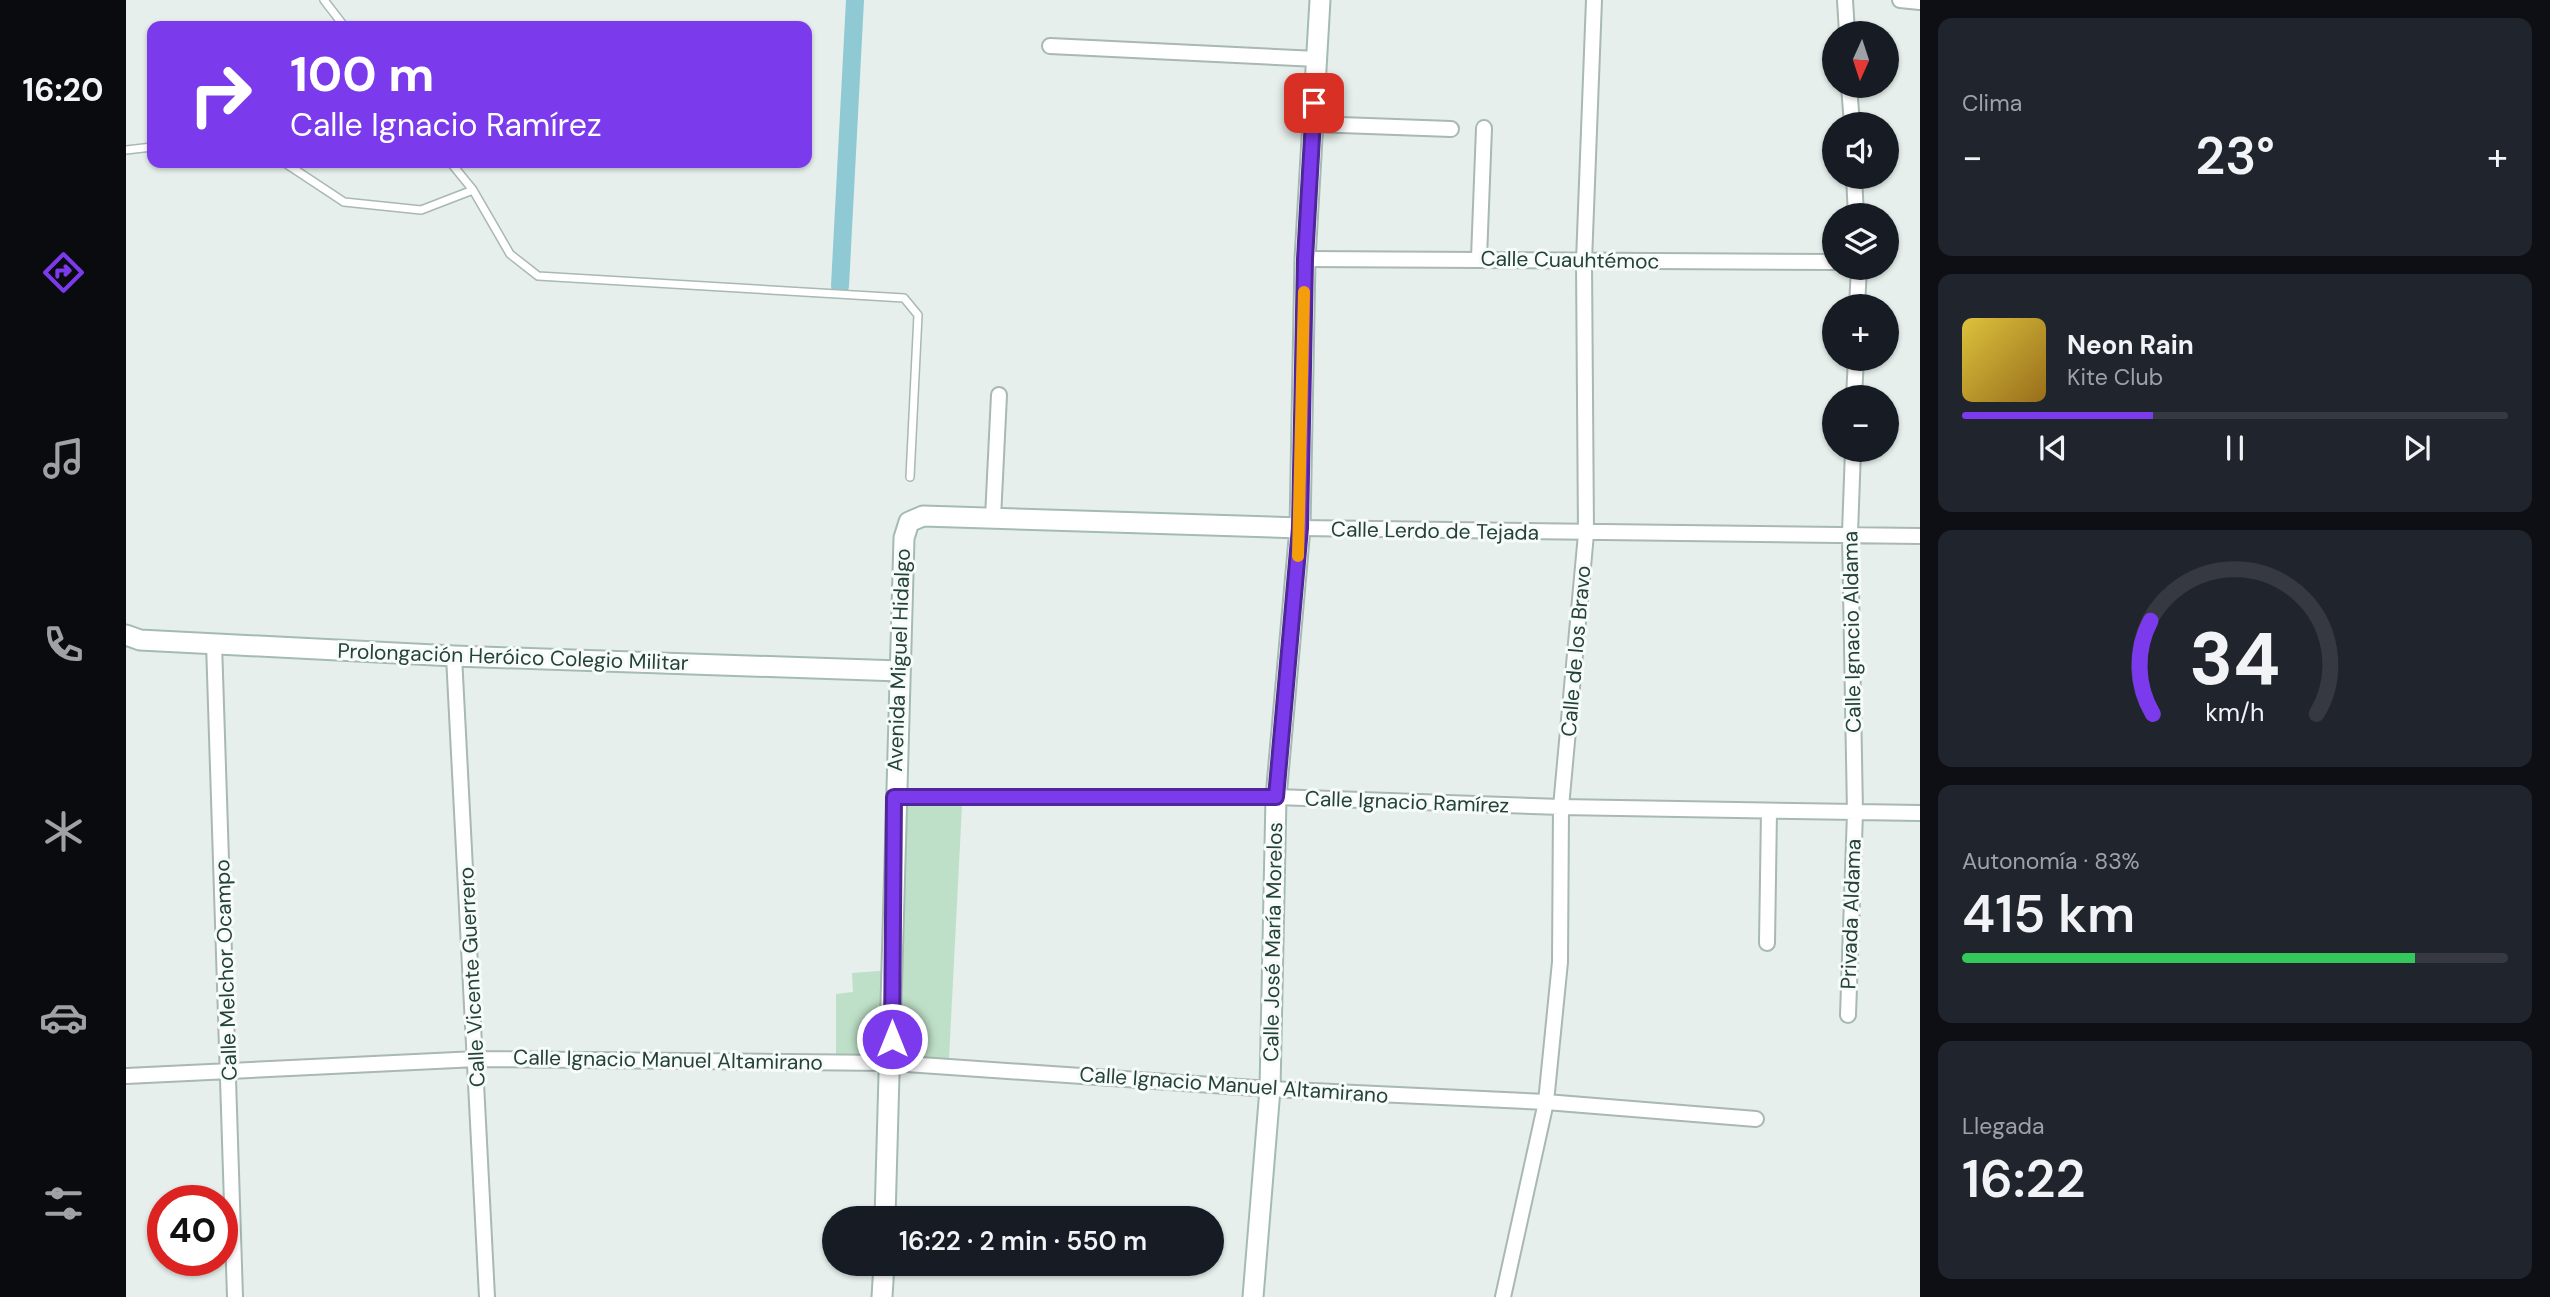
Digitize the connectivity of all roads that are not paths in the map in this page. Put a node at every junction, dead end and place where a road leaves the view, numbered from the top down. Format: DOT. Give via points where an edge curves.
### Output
graph roads {
  1 [pos="324,0"];
  2 [pos="1320,0"];
  3 [pos="1594,0"];
  4 [pos="1845,0"];
  5 [pos="1900,0"];
  6 [pos="1920,2"];
  7 [pos="340,21"];
  8 [pos="1846,21"];
  9 [pos="1051,46"];
  10 [pos="1317,60"];
  11 [pos="1313,124"];
  12 [pos="1484,128"];
  13 [pos="1451,129"];
  14 [pos="147,148"];
  15 [pos="126,150"];
  16 [pos="293,168"];
  17 [pos="455,168"];
  18 [pos="472,190"];
  19 [pos="1479,258"];
  20 [pos="1305,259"];
  21 [pos="1584,261"];
  22 [pos="1822,262"];
  23 [pos="999,395"];
  24 [pos="1853,462"];
  25 [pos="910,477"];
  26 [pos="993,518"];
  27 [pos="909,522"];
  28 [pos="1300,528"];
  29 [pos="1850,533"];
  30 [pos="1586,534"];
  31 [pos="1920,536"];
  32 [pos="126,635"];
  33 [pos="214,643"];
  34 [pos="454,656"];
  35 [pos="900,671"];
  36 [pos="894,797"];
  37 [pos="1276,797"];
  38 [pos="1561,807"];
  39 [pos="1769,811"];
  40 [pos="1855,813"];
  41 [pos="1920,813"];
  42 [pos="1768,943"];
  43 [pos="1847,1015"];
  44 [pos="477,1059"];
  45 [pos="892,1063"];
  46 [pos="230,1069"];
  47 [pos="126,1076"];
  48 [pos="1270,1088"];
  49 [pos="1546,1102"];
  50 [pos="1756,1119"];
  51 [pos="886,1206"];
  52 [pos="883,1276"];
  53 [pos="235,1297"];
  54 [pos="487,1297"];
  55 [pos="882,1297"];
  56 [pos="1253,1297"];
  57 [pos="1503,1297"];
  1 -- 7 [label="lane"];
  2 -- 10 [label="street, Calle José María Morelos"];
  3 -- 21 [label="street, Calle de los Bravo"];
  4 -- 8 [label="street"];
  5 -- 6 [label="street"];
  9 -- 10 [label="street"];
  10 -- 11 [label="street, Calle José María Morelos"];
  11 -- 13 [label="street"];
  11 -- 20 [label="street, Calle José María Morelos"];
  12 -- 19 [label="street"];
  14 -- 15 [label="lane"];
  16 -- 18 [label="lane" via="344,202 421,210"];
  17 -- 18 [label="lane"];
  18 -- 25 [label="lane" via="510,254 538,276 904,298 918,315"];
  19 -- 20 [label="street, Calle Cuauhtémoc"];
  19 -- 21 [label="street, Calle Cuauhtémoc"];
  20 -- 28 [label="street, Calle José María Morelos"];
  21 -- 22 [label="street, Calle Cuauhtémoc"];
  21 -- 30 [label="street, Calle de los Bravo"];
  23 -- 26 [label="street"];
  24 -- 29 [label="street, Calle Ignacio Aldama"];
  26 -- 27 [label="street, Calle Lerdo de Tejada" via="923,516"];
  26 -- 28 [label="street, Calle Lerdo de Tejada"];
  27 -- 35 [label="street, Avenida Miguel Hidalgo" via="904,538"];
  28 -- 30 [label="street, Calle Lerdo de Tejada"];
  28 -- 37 [label="street, Calle José María Morelos"];
  29 -- 30 [label="street, Calle Lerdo de Tejada"];
  29 -- 31 [label="street, Calle Lerdo de Tejada"];
  29 -- 40 [label="street, Calle Ignacio Aldama"];
  30 -- 38 [label="street, Calle de los Bravo"];
  32 -- 33 [label="street, Prolongación Heróico Colegio Militar" via="141,640"];
  33 -- 34 [label="street, Prolongación Heróico Colegio Militar"];
  33 -- 46 [label="street, Calle Melchor Ocampo"];
  34 -- 35 [label="street, Prolongación Heróico Colegio Militar"];
  34 -- 44 [label="street, Calle Vicente Guerrero"];
  35 -- 36 [label="street, Avenida Miguel Hidalgo"];
  36 -- 37 [label="street, Calle Ignacio Ramírez"];
  36 -- 45 [label="street, Avenida Miguel Hidalgo"];
  37 -- 38 [label="street, Calle Ignacio Ramírez"];
  37 -- 48 [label="street, Calle José María Morelos"];
  38 -- 39 [label="street, Calle Ignacio Ramírez"];
  38 -- 49 [label="street, Calle de los Bravo" via="1560,962"];
  39 -- 40 [label="street, Calle Ignacio Ramírez"];
  39 -- 42 [label="street"];
  40 -- 41 [label="street, Calle Ignacio Ramírez"];
  40 -- 43 [label="street, Privada Aldama"];
  44 -- 45 [label="street, Calle Ignacio Manuel Altamirano"];
  44 -- 46 [label="street, Calle Ignacio Manuel Altamirano"];
  44 -- 54 [label="street, Calle Vicente Guerrero"];
  45 -- 48 [label="street, Calle Ignacio Manuel Altamirano"];
  45 -- 51 [label="street, Avenida Miguel Hidalgo"];
  46 -- 47 [label="street, Calle Ignacio Manuel Altamirano"];
  46 -- 53 [label="street, Calle Melchor Ocampo"];
  48 -- 49 [label="street, Calle Ignacio Manuel Altamirano"];
  48 -- 56 [label="street, Calle José María Morelos"];
  49 -- 50 [label="street, Calle Ignacio Manuel Altamirano"];
  49 -- 57 [label="street, Calle de los Bravo"];
  52 -- 55 [label="street"];
}
